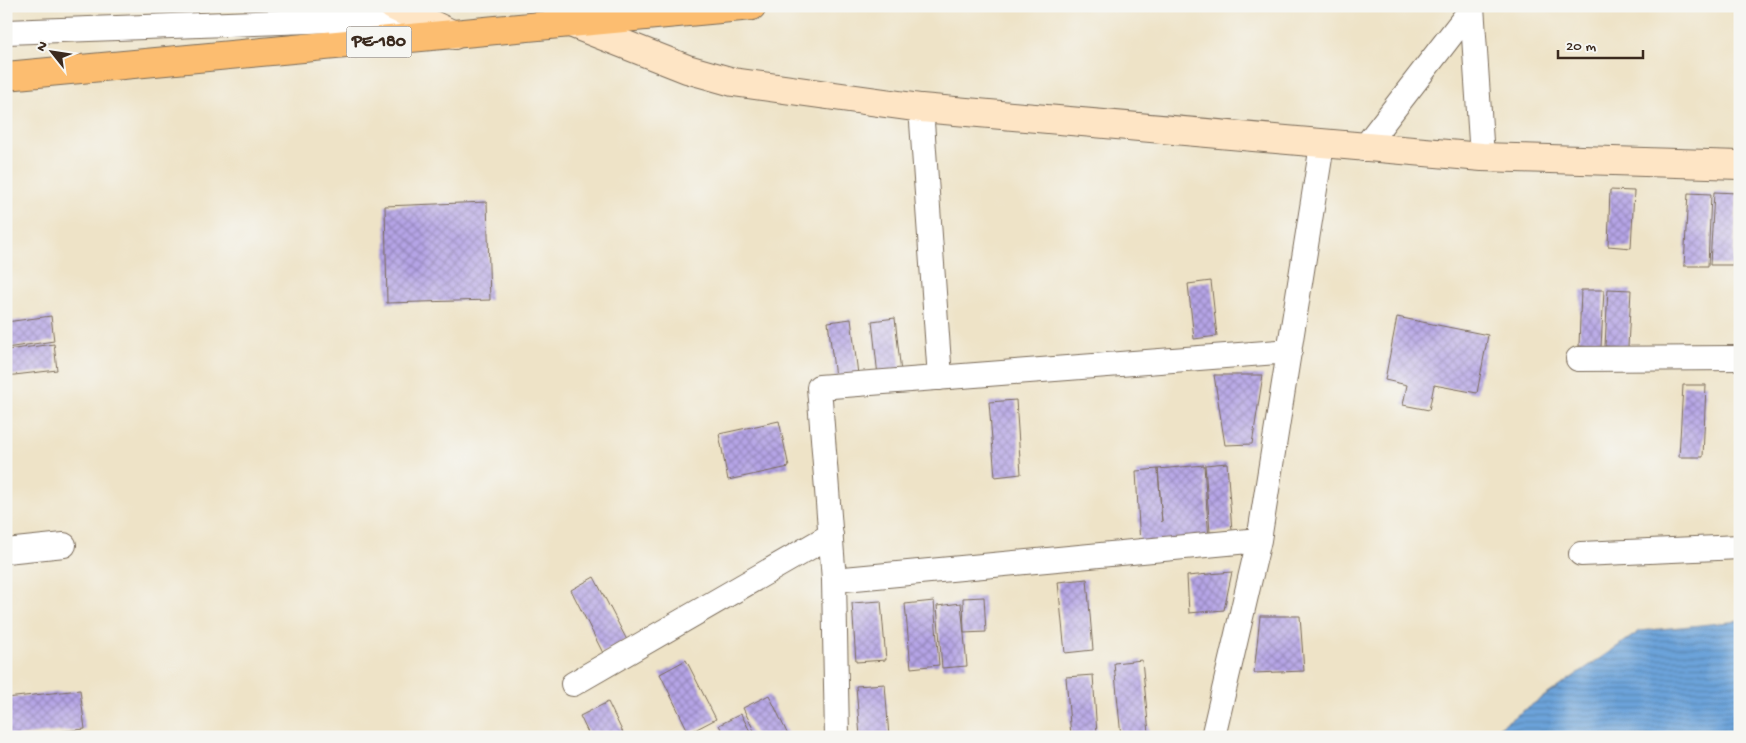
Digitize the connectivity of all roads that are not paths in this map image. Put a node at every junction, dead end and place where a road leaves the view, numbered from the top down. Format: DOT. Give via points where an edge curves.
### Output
graph roads {
  1 [pos="393,6"];
  2 [pos="752,6"];
  3 [pos="1472,7"];
  4 [pos="418,17"];
  5 [pos="573,24"];
  6 [pos="6,32"];
  7 [pos="454,35"];
  8 [pos="6,76"];
  9 [pos="921,108"];
  10 [pos="1322,145"];
  11 [pos="1363,149"];
  12 [pos="1482,158"];
  13 [pos="1740,165"];
  14 [pos="1290,351"];
  15 [pos="1740,358"];
  16 [pos="1578,359"];
  17 [pos="940,378"];
  18 [pos="831,536"];
  19 [pos="1259,540"];
  20 [pos="64,545"];
  21 [pos="1740,547"];
  22 [pos="6,551"];
  23 [pos="1582,554"];
  24 [pos="834,580"];
  25 [pos="573,684"];
  26 [pos="837,737"];
  27 [pos="1213,737"];
  1 -- 4 [label="street"];
  2 -- 5 [label="main road, PE-180"];
  3 -- 11 [label="street"];
  3 -- 12 [label="street"];
  4 -- 6 [label="street"];
  4 -- 7 [label="street"];
  5 -- 7 [label="main road, PE-180"];
  5 -- 9 [label="street" via="687,69 733,82"];
  7 -- 8 [label="main road, PE-180"];
  9 -- 10 [label="street"];
  9 -- 17 [label="street"];
  10 -- 11 [label="street"];
  10 -- 14 [label="street"];
  11 -- 12 [label="street"];
  12 -- 13 [label="street"];
  14 -- 17 [label="street"];
  14 -- 19 [label="street"];
  15 -- 16 [label="street"];
  17 -- 18 [label="street" via="819,387"];
  18 -- 24 [label="street"];
  18 -- 25 [label="street"];
  19 -- 24 [label="street"];
  19 -- 27 [label="street"];
  20 -- 22 [label="street"];
  21 -- 23 [label="street"];
  24 -- 26 [label="street"];
}
